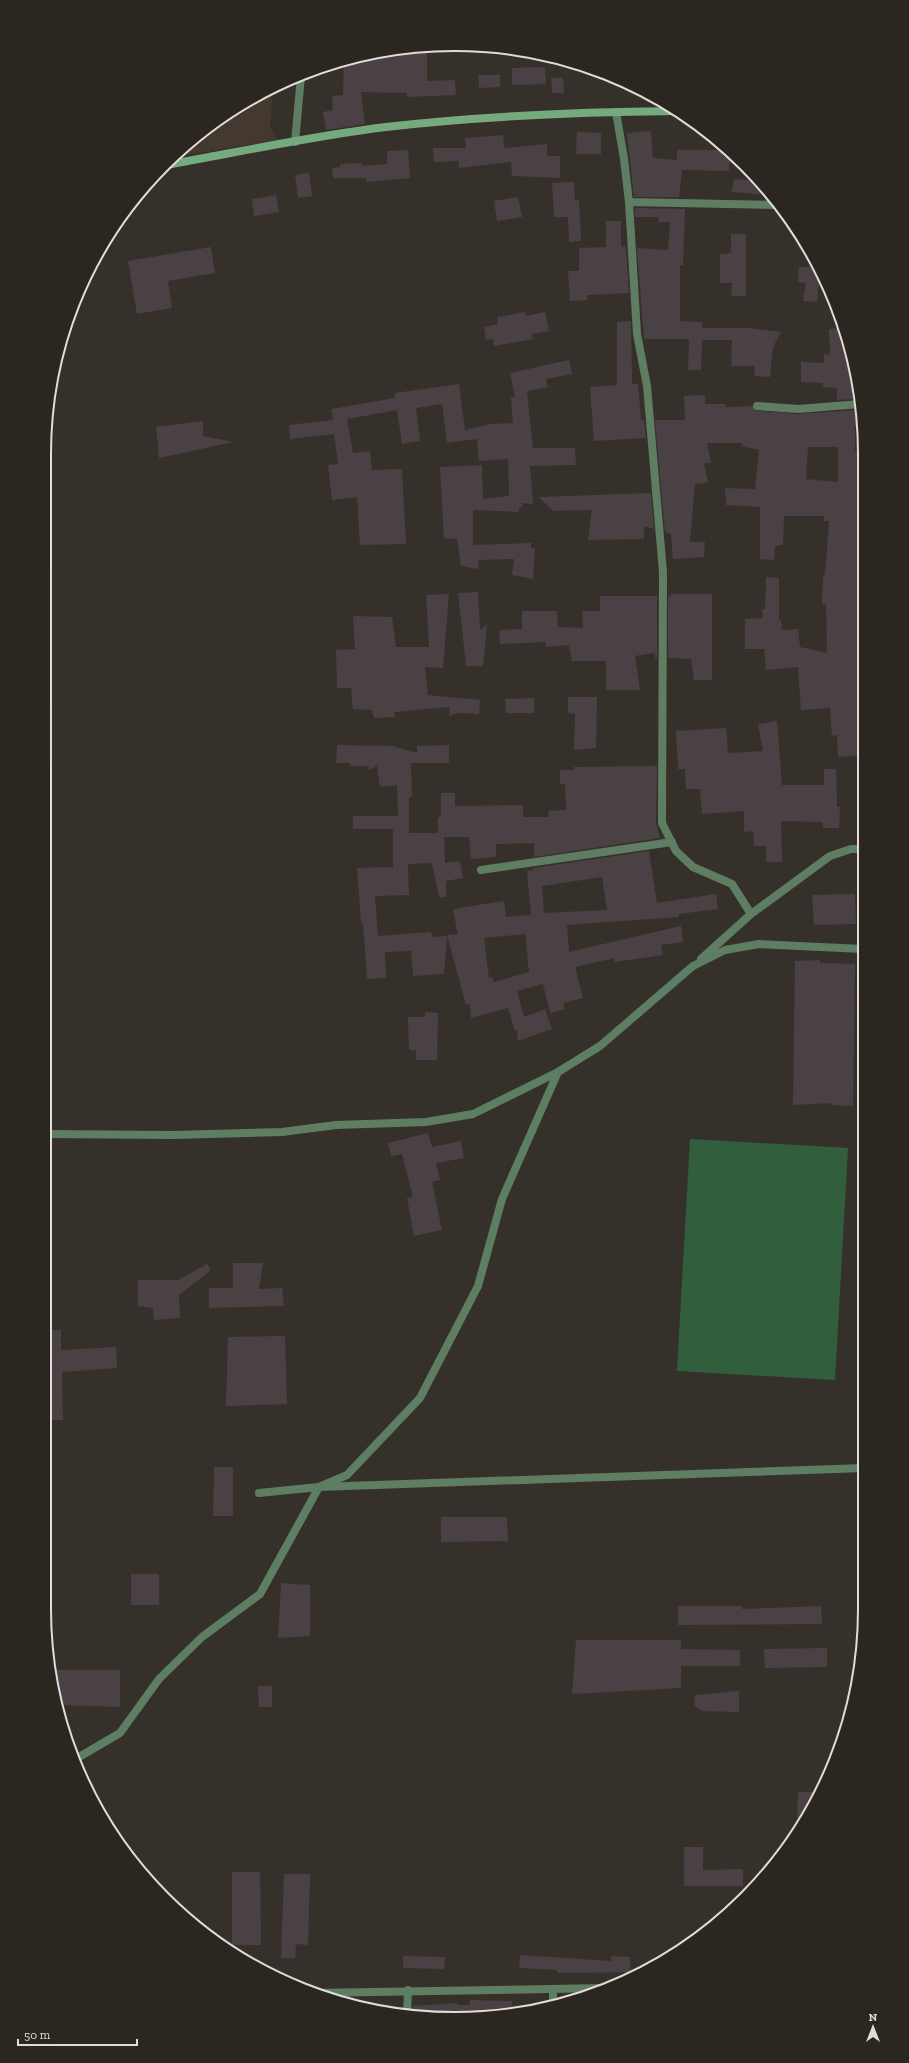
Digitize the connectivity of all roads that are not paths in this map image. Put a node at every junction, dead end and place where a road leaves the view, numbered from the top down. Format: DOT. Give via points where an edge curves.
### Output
graph roads {
  1 [pos="300,82"];
  2 [pos="666,111"];
  3 [pos="616,112"];
  4 [pos="295,142"];
  5 [pos="175,163"];
  6 [pos="629,202"];
  7 [pos="772,205"];
  8 [pos="855,405"];
  9 [pos="757,406"];
  10 [pos="672,842"];
  11 [pos="858,849"];
  12 [pos="481,870"];
  13 [pos="751,914"];
  14 [pos="858,949"];
  15 [pos="693,966"];
  16 [pos="558,1072"];
  17 [pos="51,1134"];
  18 [pos="858,1468"];
  19 [pos="319,1487"];
  20 [pos="259,1493"];
  21 [pos="80,1757"];
  22 [pos="591,1988"];
  23 [pos="553,1989"];
  24 [pos="408,1990"];
  25 [pos="330,1992"];
  26 [pos="553,1999"];
  27 [pos="407,2009"];
  1 -- 4 [label="street"];
  2 -- 3 [label="main road"];
  3 -- 4 [label="main road" via="451,120 385,127"];
  3 -- 6 [label="street"];
  4 -- 5 [label="main road"];
  6 -- 7 [label="street"];
  6 -- 10 [label="street" via="637,334 647,386 663,572 662,823"];
  8 -- 9 [label="street" via="798,409"];
  10 -- 12 [label="street"];
  10 -- 13 [label="street" via="676,851 693,867 732,884"];
  11 -- 13 [label="street" via="830,856"];
  13 -- 15 [label="street"];
  14 -- 15 [label="street" via="759,944 725,950"];
  15 -- 16 [label="street" via="600,1046"];
  16 -- 17 [label="street" via="473,1114 426,1122 336,1125 282,1132 173,1135"];
  16 -- 19 [label="street" via="502,1199 478,1286 420,1398 347,1475"];
  18 -- 19 [label="street"];
  19 -- 20 [label="street"];
  19 -- 21 [label="street" via="260,1594 202,1637 159,1679 120,1733"];
  22 -- 23 [label="street"];
  23 -- 24 [label="street"];
  23 -- 26 [label="street"];
  24 -- 25 [label="street"];
  24 -- 27 [label="street"];
}
